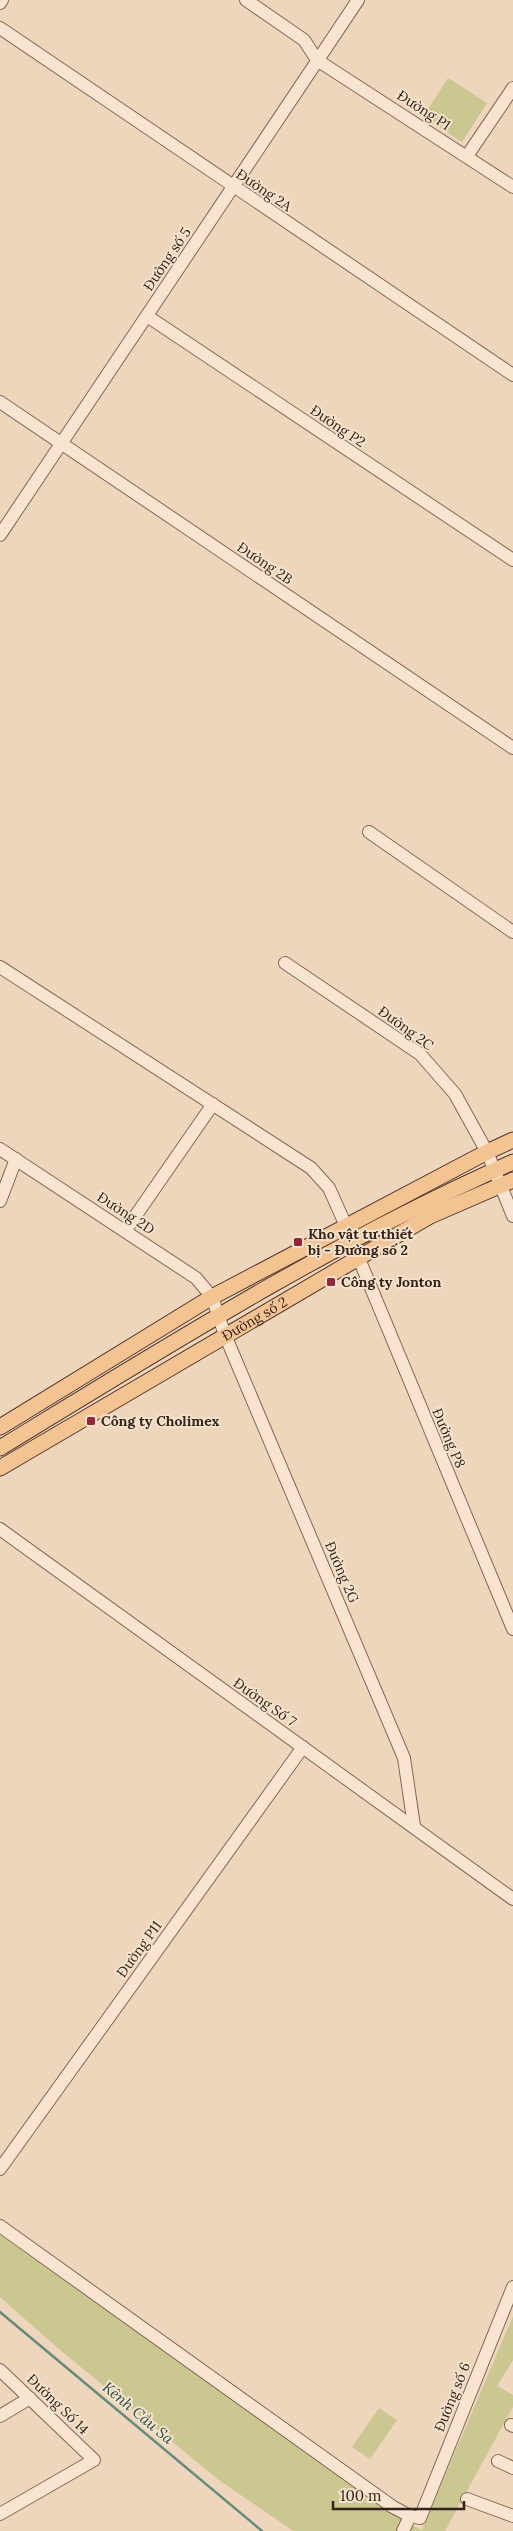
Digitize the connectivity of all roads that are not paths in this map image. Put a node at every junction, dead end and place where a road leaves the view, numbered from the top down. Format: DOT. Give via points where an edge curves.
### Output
graph roads {
  1 [pos="246,0"];
  2 [pos="358,0"];
  3 [pos="0,28"];
  4 [pos="317,60"];
  5 [pos="513,88"];
  6 [pos="467,156"];
  7 [pos="234,187"];
  8 [pos="513,187"];
  9 [pos="147,316"];
  10 [pos="513,375"];
  11 [pos="0,402"];
  12 [pos="61,443"];
  13 [pos="0,535"];
  14 [pos="513,560"];
  15 [pos="513,748"];
  16 [pos="369,832"];
  17 [pos="513,932"];
  18 [pos="285,963"];
  19 [pos="0,967"];
  20 [pos="213,1104"];
  21 [pos="513,1140"];
  22 [pos="0,1149"];
  23 [pos="487,1152"];
  24 [pos="16,1160"];
  25 [pos="513,1162"];
  26 [pos="495,1170"];
  27 [pos="507,1183"];
  28 [pos="0,1202"];
  29 [pos="513,1216"];
  30 [pos="346,1226"];
  31 [pos="125,1231"];
  32 [pos="352,1242"];
  33 [pos="358,1258"];
  34 [pos="212,1297"];
  35 [pos="219,1317"];
  36 [pos="225,1335"];
  37 [pos="0,1427"];
  38 [pos="0,1448"];
  39 [pos="0,1468"];
  40 [pos="0,1529"];
  41 [pos="513,1629"];
  42 [pos="303,1747"];
  43 [pos="414,1826"];
  44 [pos="513,1899"];
  45 [pos="0,2169"];
  46 [pos="0,2226"];
  47 [pos="513,2287"];
  48 [pos="0,2370"];
  49 [pos="30,2398"];
  50 [pos="0,2416"];
  51 [pos="498,2461"];
  52 [pos="513,2468"];
  53 [pos="467,2500"];
  54 [pos="0,2514"];
  55 [pos="513,2516"];
  56 [pos="415,2517"];
  57 [pos="403,2531"];
  1 -- 4 [label="street" via="304,40"];
  2 -- 4 [label="street, Đường số 5"];
  3 -- 7 [label="street, Đường 2A"];
  4 -- 6 [label="street, Đường P1"];
  4 -- 7 [label="street, Đường số 5"];
  5 -- 6 [label="street"];
  6 -- 8 [label="street, Đường P1"];
  7 -- 9 [label="street, Đường số 5"];
  7 -- 10 [label="street, Đường 2A"];
  9 -- 12 [label="street, Đường số 5"];
  9 -- 14 [label="street, Đường P2"];
  11 -- 12 [label="street, Đường 2B"];
  12 -- 13 [label="street, Đường số 5"];
  12 -- 15 [label="street, Đường 2B"];
  16 -- 17 [label="street"];
  18 -- 23 [label="street, Đường 2C" via="420,1054 455,1094"];
  19 -- 20 [label="street"];
  20 -- 30 [label="street" via="310,1168 329,1188"];
  20 -- 31 [label="street"];
  21 -- 23 [label="main road"];
  22 -- 24 [label="street, Đường 2D"];
  23 -- 26 [label="street, Đường 2C"];
  23 -- 30 [label="main road"];
  24 -- 28 [label="street"];
  24 -- 31 [label="street, Đường 2D"];
  25 -- 26 [label="main road, Đường số 2"];
  26 -- 27 [label="street, Đường 2C"];
  26 -- 32 [label="main road, Đường số 2"];
  27 -- 29 [label="street, Đường 2C"];
  27 -- 33 [label="main road, Đường số 2" via="430,1216"];
  30 -- 34 [label="main road"];
  31 -- 34 [label="street, Đường 2D" via="196,1278"];
  32 -- 33 [label="street, Đường P8"];
  32 -- 35 [label="main road, Đường số 2"];
  33 -- 36 [label="main road, Đường số 2"];
  33 -- 41 [label="street, Đường P8"];
  34 -- 35 [label="street, Đường 2D"];
  34 -- 37 [label="main road"];
  35 -- 36 [label="street, Đường 2G"];
  35 -- 38 [label="main road, Đường số 2"];
  36 -- 39 [label="main road, Đường số 2"];
  36 -- 43 [label="street, Đường 2G" via="404,1758"];
  40 -- 42 [label="street, Đường Số 7"];
  42 -- 43 [label="street, Đường Số 7"];
  42 -- 45 [label="street, Đường P11"];
  43 -- 44 [label="street, Đường Số 7"];
  46 -- 56 [label="street" via="340,2470"];
  47 -- 56 [label="street, Đường số 6"];
  48 -- 49 [label="street, Đường Số 14"];
  49 -- 50 [label="street"];
  49 -- 54 [label="street, Đường Số 14" via="94,2460"];
  51 -- 52 [label="street"];
  53 -- 55 [label="street"];
  56 -- 57 [label="street, Đường số 6"];
}
